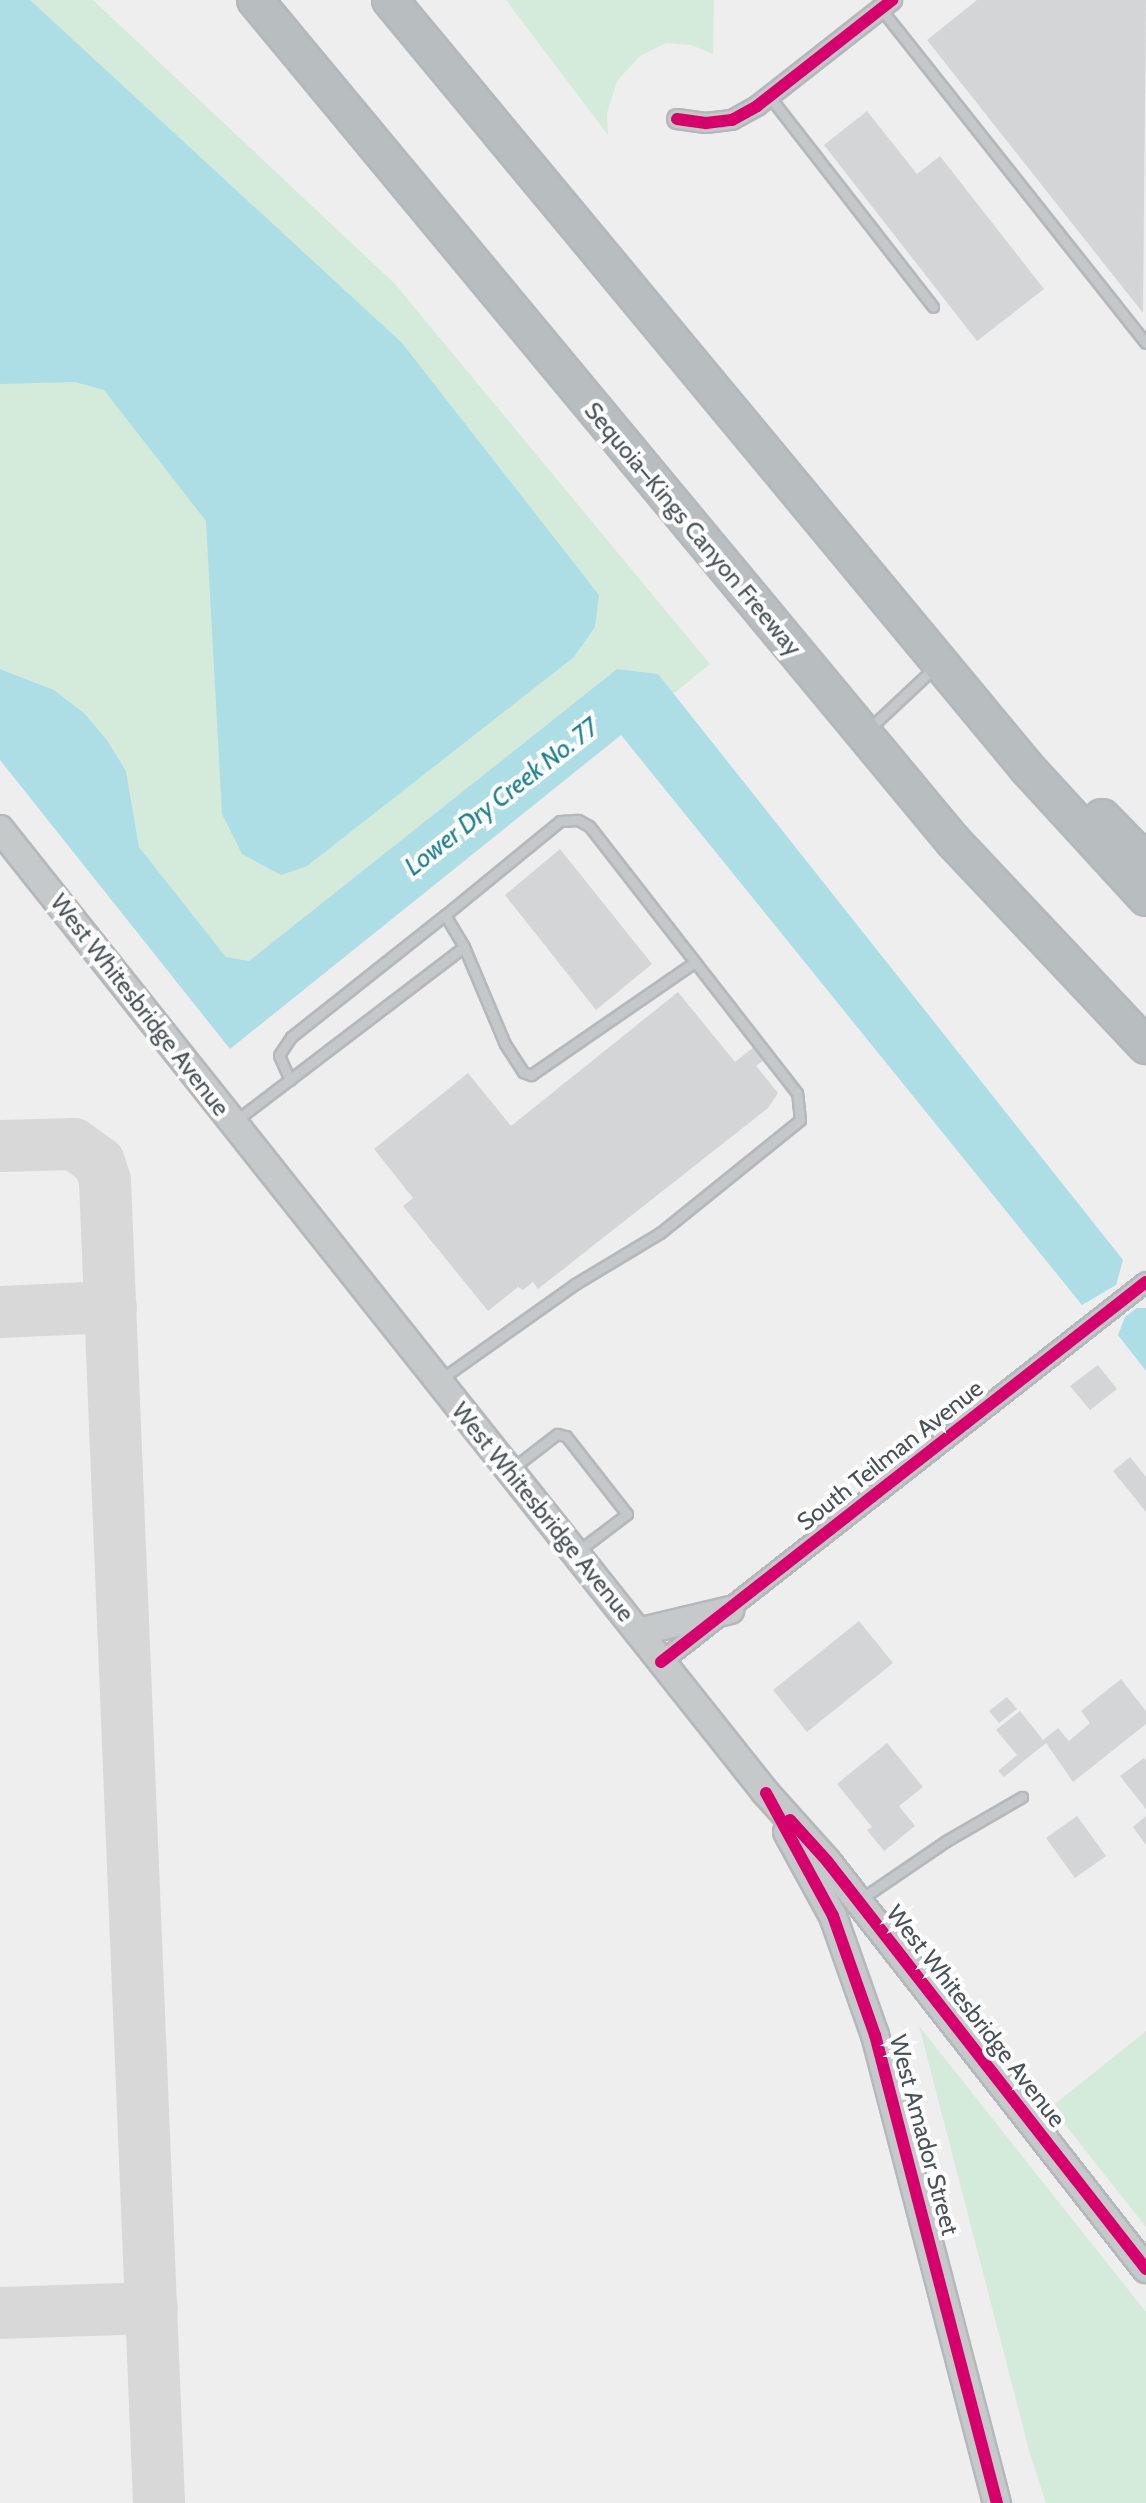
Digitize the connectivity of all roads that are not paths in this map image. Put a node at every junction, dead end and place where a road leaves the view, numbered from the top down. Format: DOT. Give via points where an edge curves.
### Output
graph roads {
  1 [pos="255,0"];
  2 [pos="390,0"];
  3 [pos="887,4"];
  4 [pos="769,96"];
  5 [pos="677,119"];
  6 [pos="609,265"];
  7 [pos="933,307"];
  8 [pos="1146,343"];
  9 [pos="940,663"];
  10 [pos="863,733"];
  11 [pos="0,829"];
  12 [pos="1146,862"];
  13 [pos="1146,898"];
  14 [pos="445,915"];
  15 [pos="464,947"];
  16 [pos="695,962"];
  17 [pos="1146,1046"];
  18 [pos="290,1080"];
  19 [pos="233,1123"];
  20 [pos="1146,1282"];
  21 [pos="439,1381"];
  22 [pos="510,1470"];
  23 [pos="576,1553"];
  24 [pos="730,1610"];
  25 [pos="638,1632"];
  26 [pos="661,1662"];
  27 [pos="766,1793"];
  28 [pos="1022,1797"];
  29 [pos="858,1901"];
  30 [pos="1146,2269"];
  31 [pos="997,2503"];
  1 -- 10 [label="highway, Sequoia–Kings Canyon Freeway"];
  2 -- 6 [label="highway"];
  3 -- 4 [label="street"];
  3 -- 8 [label="lane"];
  4 -- 5 [label="street" via="732,120"];
  4 -- 7 [label="lane"];
  6 -- 9 [label="highway"];
  6 -- 12 [label="highway" via="1023,733"];
  9 -- 10 [label="lane"];
  9 -- 13 [label="highway"];
  10 -- 17 [label="highway, Sequoia–Kings Canyon Freeway" via="953,841"];
  11 -- 19 [label="main road, West Whitesbridge Avenue"];
  14 -- 15 [label="lane"];
  14 -- 16 [label="lane" via="560,821 578,820 589,826"];
  14 -- 18 [label="lane" via="291,1037 279,1055"];
  15 -- 16 [label="lane" via="505,1044 523,1072 531,1075"];
  15 -- 18 [label="lane"];
  16 -- 21 [label="lane" via="797,1093 800,1120 660,1233 575,1284"];
  18 -- 19 [label="lane"];
  19 -- 21 [label="main road, West Whitesbridge Avenue"];
  20 -- 24 [label="street, South Teilman Avenue"];
  21 -- 22 [label="main road, West Whitesbridge Avenue"];
  22 -- 23 [label="main road, West Whitesbridge Avenue"];
  22 -- 23 [label="lane" via="557,1434 566,1436 627,1514"];
  23 -- 25 [label="main road, West Whitesbridge Avenue"];
  24 -- 25 [label="main road"];
  24 -- 26 [label="street, South Teilman Avenue"];
  25 -- 26 [label="main road, West Whitesbridge Avenue"];
  26 -- 27 [label="main road, West Whitesbridge Avenue"];
  27 -- 29 [label="main road, West Whitesbridge Avenue"];
  27 -- 31 [label="main road, West Amador Street" via="833,1916 875,2035"];
  28 -- 29 [label="lane"];
  29 -- 30 [label="main road, West Whitesbridge Avenue"];
}
